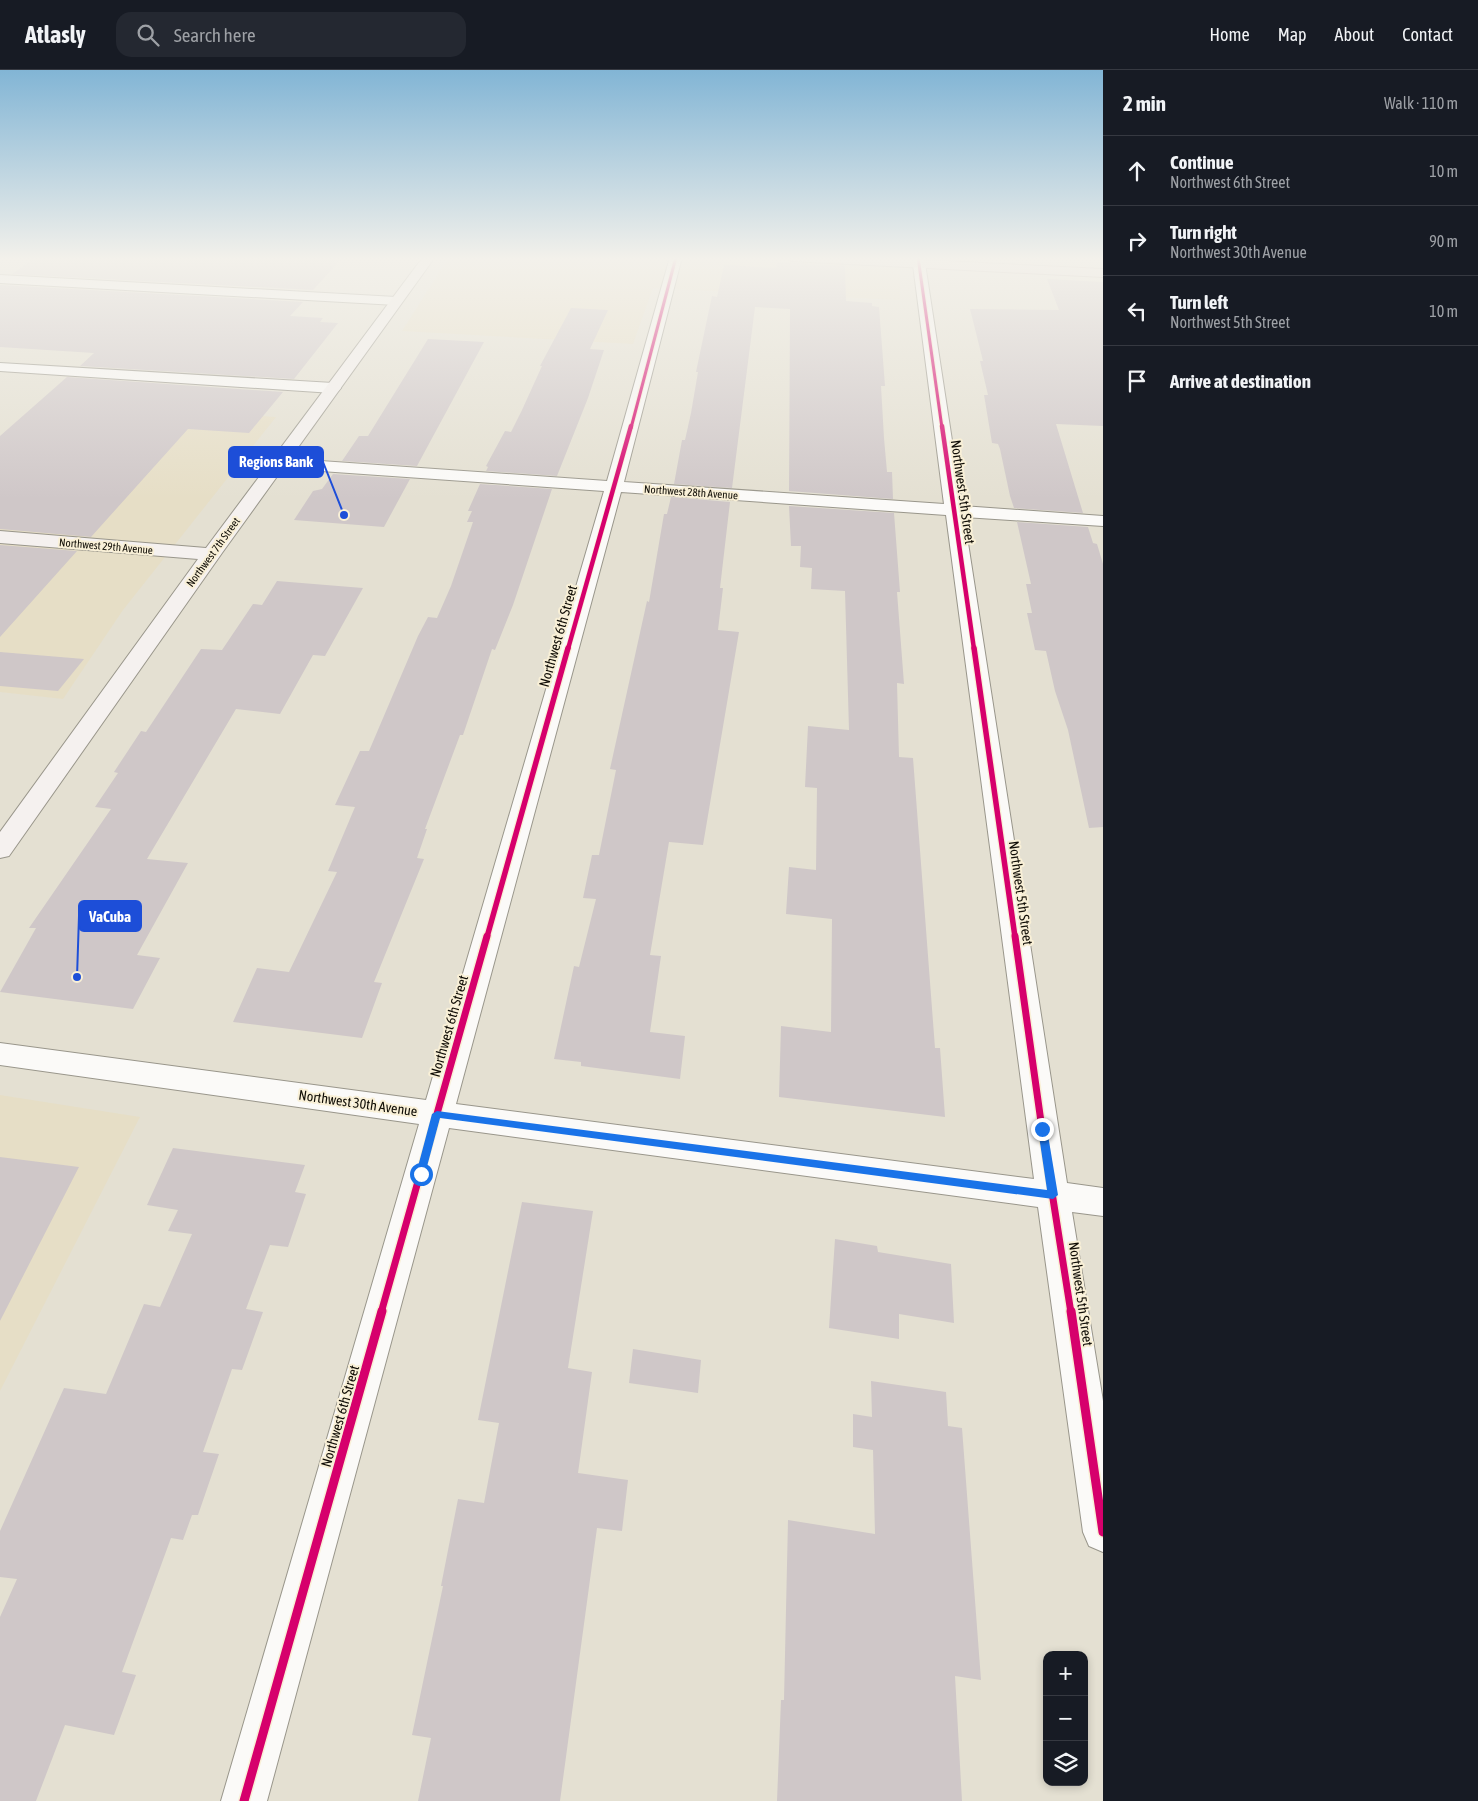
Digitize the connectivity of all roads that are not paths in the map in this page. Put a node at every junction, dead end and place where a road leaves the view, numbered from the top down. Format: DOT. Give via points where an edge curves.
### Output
graph roads {
  1 [pos="370,338"];
  2 [pos="654,338"];
  3 [pos="929,338"];
  4 [pos="0,366"];
  5 [pos="334,388"];
  6 [pos="278,463"];
  7 [pos="614,486"];
  8 [pos="953,511"];
  9 [pos="1103,521"];
  10 [pos="0,537"];
  11 [pos="211,554"];
  12 [pos="0,850"];
  13 [pos="0,1054"];
  14 [pos="437,1114"];
  15 [pos="1053,1195"];
  16 [pos="1103,1202"];
  17 [pos="1103,1532"];
  18 [pos="244,1801"];
  1 -- 5 [label="main road, Northwest 7th Street"];
  2 -- 7 [label="street, Northwest 6th Street"];
  3 -- 8 [label="street, Northwest 5th Street"];
  4 -- 5 [label="street"];
  5 -- 6 [label="main road, Northwest 7th Street"];
  6 -- 7 [label="street, Northwest 28th Avenue"];
  6 -- 11 [label="main road, Northwest 7th Street"];
  7 -- 8 [label="street, Northwest 28th Avenue"];
  7 -- 14 [label="street, Northwest 6th Street"];
  8 -- 9 [label="street, Northwest 28th Avenue"];
  8 -- 15 [label="street, Northwest 5th Street"];
  10 -- 11 [label="main road, Northwest 29th Avenue"];
  11 -- 12 [label="main road, Northwest 7th Street"];
  13 -- 14 [label="street, Northwest 30th Avenue"];
  14 -- 15 [label="street, Northwest 30th Avenue"];
  14 -- 18 [label="street, Northwest 6th Street"];
  15 -- 16 [label="street, Northwest 30th Avenue"];
  15 -- 17 [label="street, Northwest 5th Street"];
}
